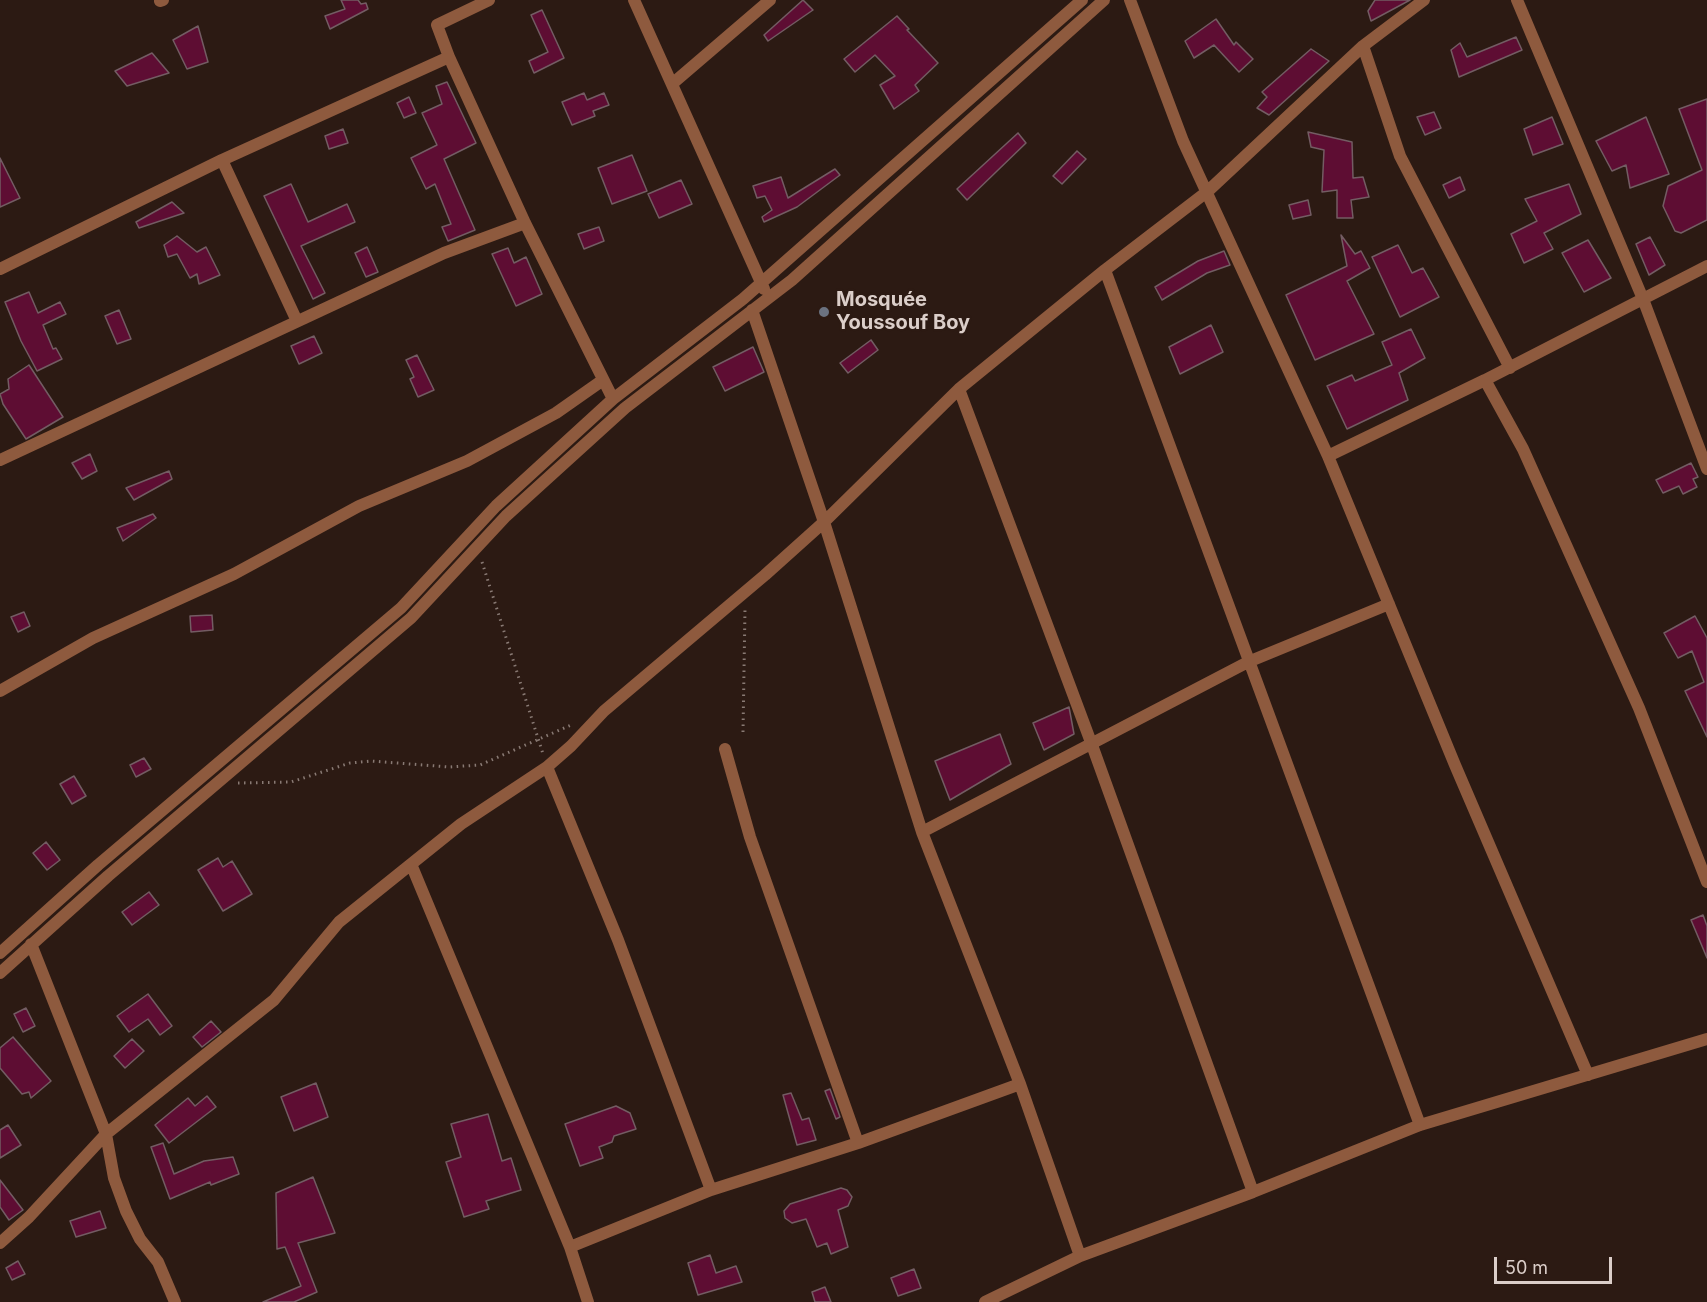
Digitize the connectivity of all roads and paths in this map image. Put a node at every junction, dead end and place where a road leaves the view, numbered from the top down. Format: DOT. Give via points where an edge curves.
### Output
graph roads {
  1 [pos="489,0"];
  2 [pos="634,0"];
  3 [pos="770,0"];
  4 [pos="1082,0"];
  5 [pos="1104,0"];
  6 [pos="1131,0"];
  7 [pos="1424,0"];
  8 [pos="1517,0"];
  9 [pos="1363,46"];
  10 [pos="449,57"];
  11 [pos="672,84"];
  12 [pos="222,160"];
  13 [pos="1208,191"];
  14 [pos="525,223"];
  15 [pos="1707,266"];
  16 [pos="0,269"];
  17 [pos="1105,270"];
  18 [pos="761,283"];
  19 [pos="768,298"];
  20 [pos="1643,299"];
  21 [pos="752,310"];
  22 [pos="296,320"];
  23 [pos="1510,368"];
  24 [pos="603,380"];
  25 [pos="1485,380"];
  26 [pos="959,389"];
  27 [pos="613,399"];
  28 [pos="1328,456"];
  29 [pos="0,460"];
  30 [pos="1707,469"];
  31 [pos="824,522"];
  32 [pos="477,546"];
  33 [pos="746,592"];
  34 [pos="1389,604"];
  35 [pos="1248,662"];
  36 [pos="0,691"];
  37 [pos="743,732"];
  38 [pos="538,740"];
  39 [pos="1092,745"];
  40 [pos="725,749"];
  41 [pos="547,767"];
  42 [pos="219,781"];
  43 [pos="922,832"];
  44 [pos="411,864"];
  45 [pos="1707,882"];
  46 [pos="31,945"];
  47 [pos="0,953"];
  48 [pos="0,973"];
  49 [pos="1707,1039"];
  50 [pos="1588,1075"];
  51 [pos="1020,1084"];
  52 [pos="1420,1125"];
  53 [pos="106,1134"];
  54 [pos="858,1143"];
  55 [pos="711,1190"];
  56 [pos="1253,1192"];
  57 [pos="0,1243"];
  58 [pos="570,1247"];
  59 [pos="1080,1256"];
  60 [pos="175,1302"];
  61 [pos="588,1302"];
  62 [pos="985,1302"];
  1 -- 10 [label="street" via="437,25"];
  2 -- 11 [label="street"];
  3 -- 11 [label="street"];
  4 -- 18 [label="street"];
  5 -- 19 [label="street"];
  6 -- 13 [label="street" via="1183,141"];
  7 -- 9 [label="street"];
  8 -- 20 [label="street"];
  9 -- 13 [label="street"];
  9 -- 23 [label="street" via="1400,156"];
  10 -- 12 [label="street"];
  10 -- 14 [label="street"];
  11 -- 18 [label="street"];
  12 -- 16 [label="street"];
  12 -- 22 [label="street"];
  13 -- 17 [label="street"];
  13 -- 28 [label="street"];
  14 -- 22 [label="street" via="444,252"];
  14 -- 24 [label="street"];
  15 -- 20 [label="street"];
  17 -- 26 [label="street"];
  17 -- 35 [label="street"];
  18 -- 19 [label="street"];
  18 -- 27 [label="street"];
  19 -- 21 [label="street"];
  20 -- 23 [label="street"];
  20 -- 30 [label="street"];
  21 -- 31 [label="street"];
  21 -- 32 [label="street" via="625,408"];
  22 -- 29 [label="street"];
  23 -- 25 [label="street"];
  24 -- 27 [label="street"];
  24 -- 36 [label="street" via="556,413 467,461 358,506 234,574 93,638"];
  25 -- 28 [label="street"];
  25 -- 45 [label="street" via="1523,449 1639,708"];
  26 -- 31 [label="street"];
  26 -- 39 [label="street"];
  27 -- 47 [label="street" via="496,506 401,608"];
  28 -- 34 [label="street"];
  31 -- 33 [label="street"];
  31 -- 43 [label="street"];
  32 -- 38 [label="path"];
  32 -- 42 [label="street" via="411,618"];
  33 -- 37 [label="path"];
  33 -- 41 [label="street" via="604,711"];
  34 -- 35 [label="street"];
  34 -- 50 [label="street"];
  35 -- 39 [label="street"];
  35 -- 52 [label="street"];
  38 -- 41 [label="path"];
  38 -- 42 [label="path" via="492,761 466,767 371,761 350,763 291,782 252,785"];
  39 -- 43 [label="street"];
  39 -- 56 [label="street"];
  40 -- 54 [label="street" via="750,837"];
  41 -- 44 [label="street" via="461,824"];
  41 -- 55 [label="street" via="626,961"];
  42 -- 46 [label="street"];
  43 -- 51 [label="street"];
  44 -- 53 [label="street" via="339,922 274,1000"];
  44 -- 58 [label="street"];
  46 -- 48 [label="street"];
  46 -- 53 [label="street"];
  49 -- 50 [label="street"];
  50 -- 52 [label="street"];
  51 -- 54 [label="street"];
  51 -- 59 [label="street"];
  52 -- 56 [label="street"];
  53 -- 57 [label="street"];
  53 -- 60 [label="street" via="114,1178 126,1211 140,1239 158,1262"];
  54 -- 55 [label="street"];
  55 -- 58 [label="street"];
  56 -- 59 [label="street"];
  58 -- 61 [label="street"];
  59 -- 62 [label="street"];
}
